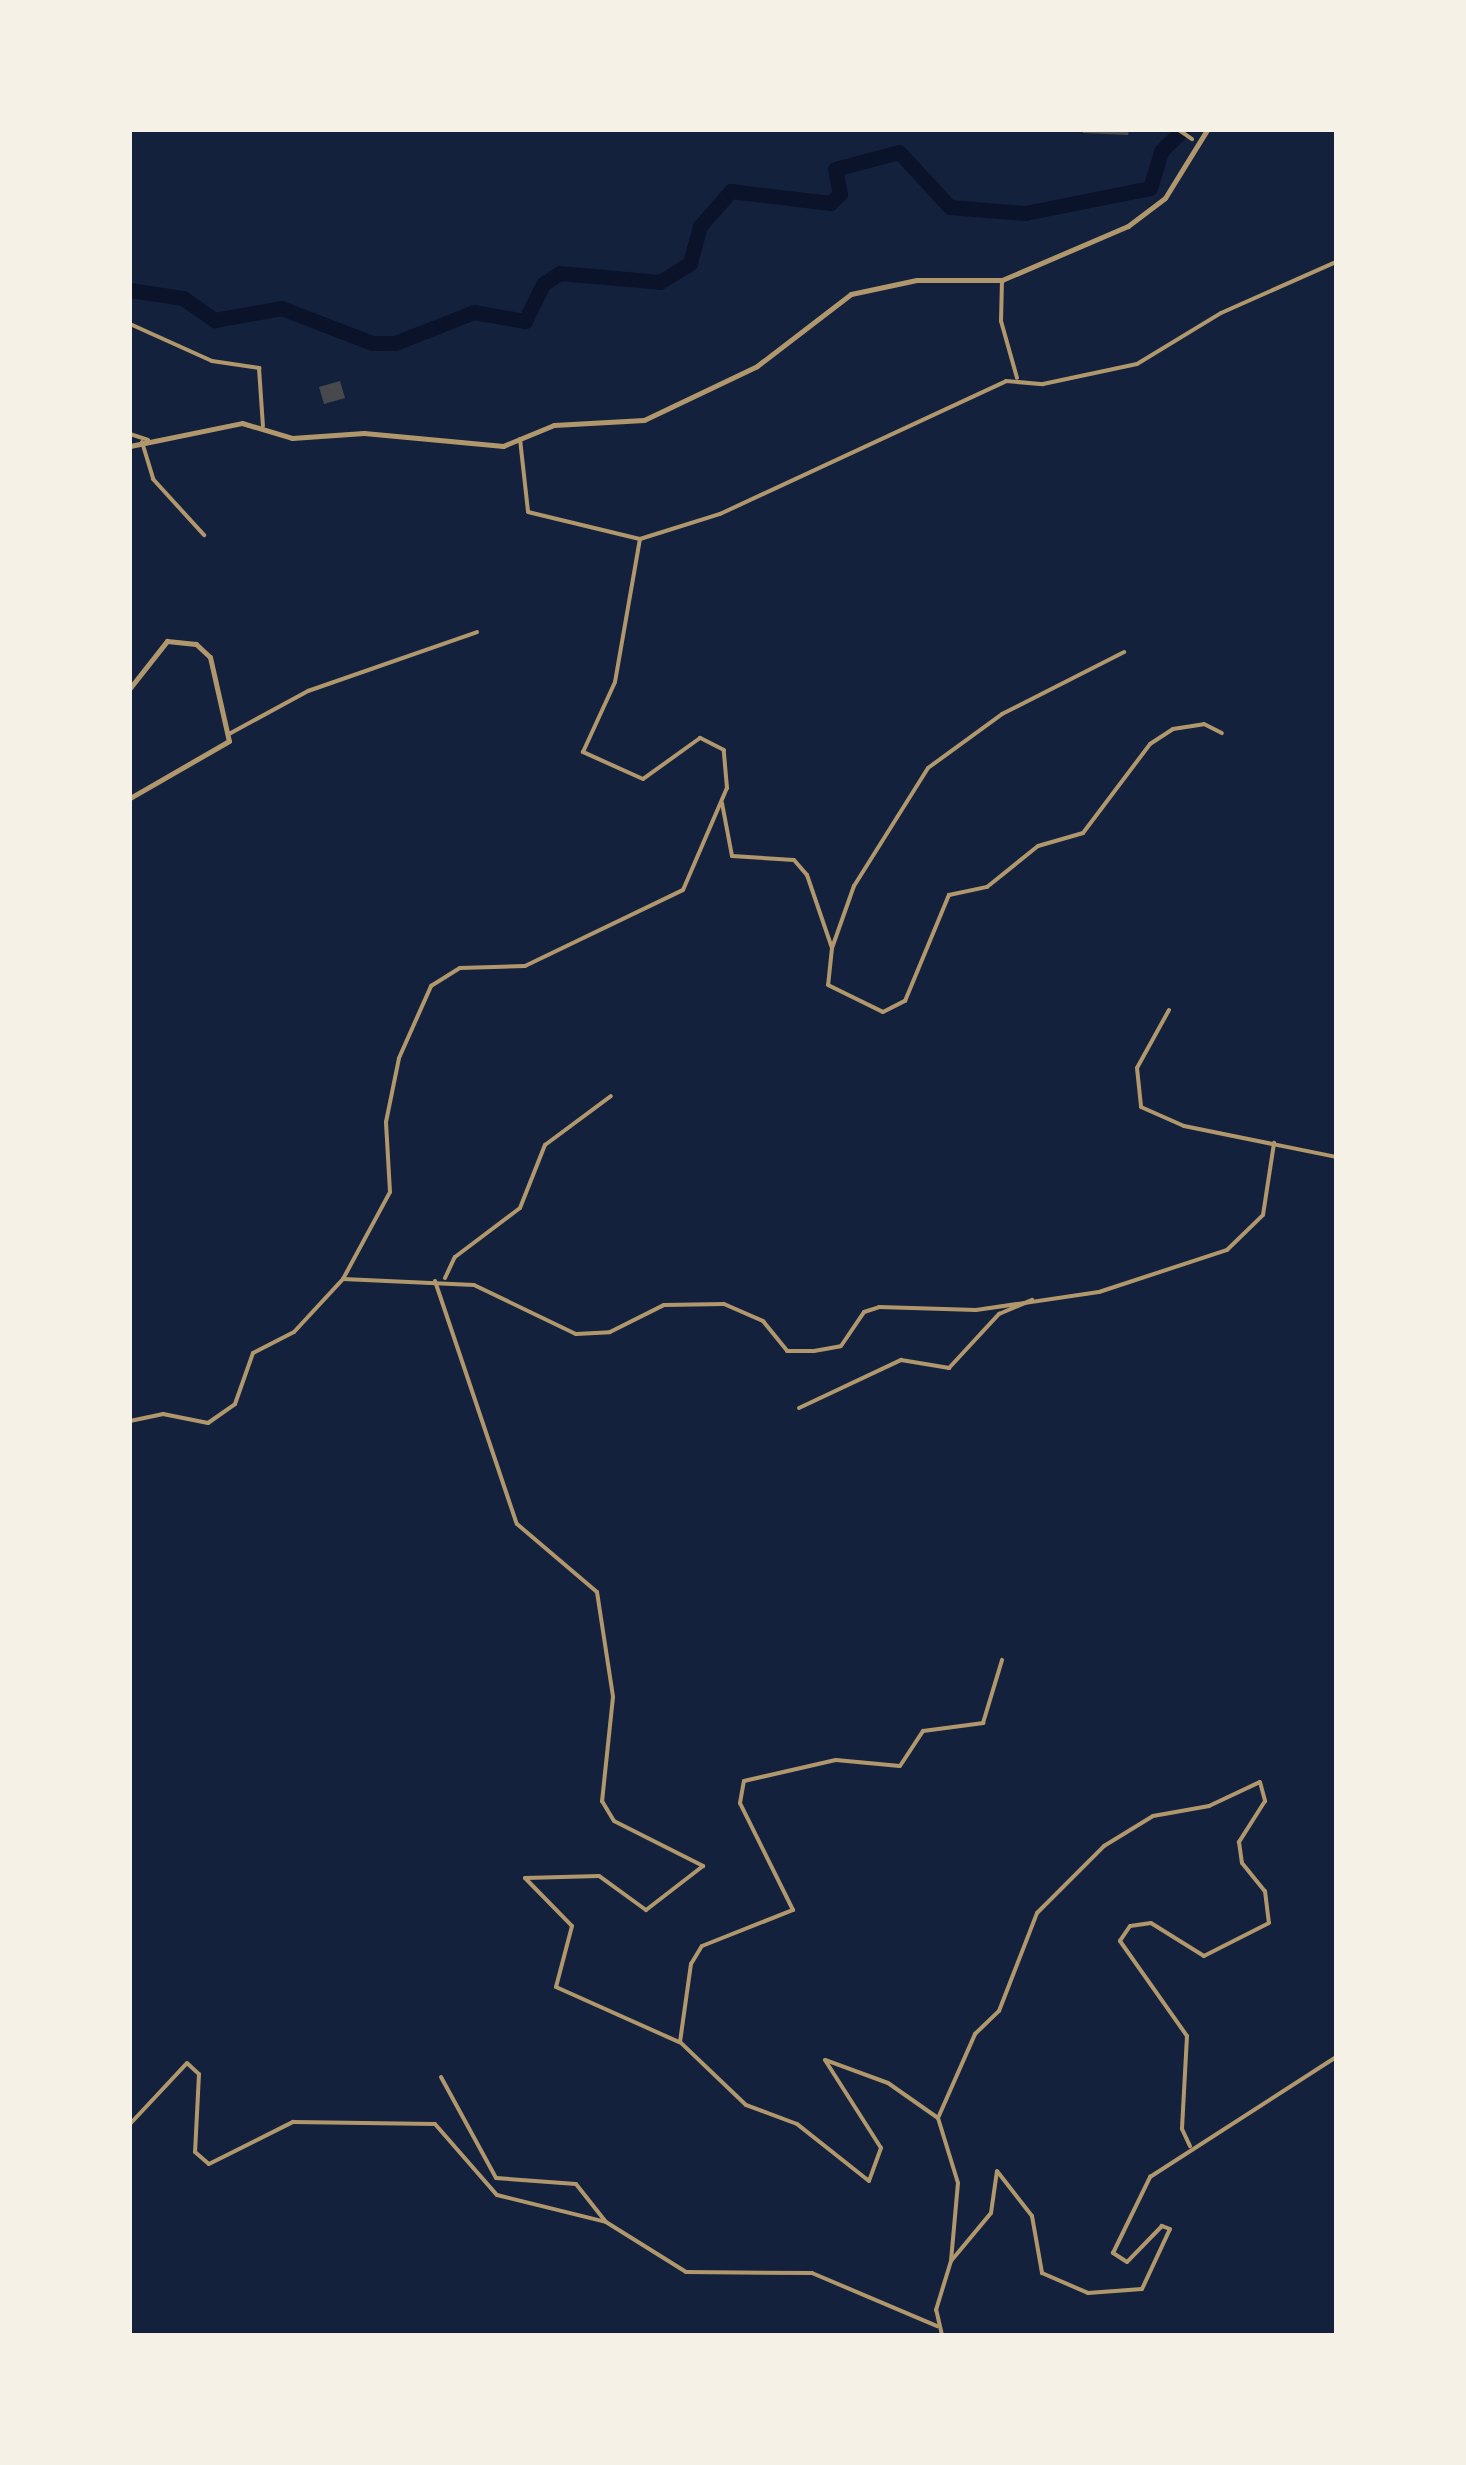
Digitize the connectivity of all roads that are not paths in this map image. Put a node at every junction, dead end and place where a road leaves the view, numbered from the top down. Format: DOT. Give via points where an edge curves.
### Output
graph roads {
  1 [pos="1179,130"];
  2 [pos="1207,130"];
  3 [pos="1194,141"];
  4 [pos="1336,262"];
  5 [pos="1002,280"];
  6 [pos="130,324"];
  7 [pos="1017,378"];
  8 [pos="263,426"];
  9 [pos="130,434"];
  10 [pos="520,440"];
  11 [pos="145,441"];
  12 [pos="130,446"];
  13 [pos="204,535"];
  14 [pos="640,540"];
  15 [pos="477,632"];
  16 [pos="1124,652"];
  17 [pos="130,688"];
  18 [pos="1222,733"];
  19 [pos="229,734"];
  20 [pos="130,798"];
  21 [pos="722,798"];
  22 [pos="832,948"];
  23 [pos="1169,1010"];
  24 [pos="611,1096"];
  25 [pos="1274,1143"];
  26 [pos="1336,1157"];
  27 [pos="344,1278"];
  28 [pos="445,1278"];
  29 [pos="435,1281"];
  30 [pos="1032,1300"];
  31 [pos="799,1408"];
  32 [pos="130,1422"];
  33 [pos="1002,1660"];
  34 [pos="680,2042"];
  35 [pos="1336,2057"];
  36 [pos="442,2077"];
  37 [pos="938,2118"];
  38 [pos="130,2124"];
  39 [pos="1190,2146"];
  40 [pos="606,2222"];
  41 [pos="951,2260"];
  42 [pos="937,2326"];
  43 [pos="942,2335"];
  1 -- 3 [label="street"];
  2 -- 3 [label="street"];
  3 -- 5 [label="street" via="1165,198 1128,226"];
  4 -- 7 [label="street" via="1122,370 1088,368 1043,384"];
  5 -- 7 [label="street" via="1001,321"];
  5 -- 10 [label="street" via="868,288 757,366 678,406 644,420 554,425"];
  6 -- 8 [label="street" via="212,360 259,368"];
  7 -- 14 [label="street" via="720,514"];
  8 -- 10 [label="street" via="292,438"];
  8 -- 11 [label="street"];
  9 -- 11 [label="street"];
  10 -- 14 [label="street" via="528,512"];
  11 -- 12 [label="street"];
  11 -- 13 [label="street" via="153,479"];
  14 -- 21 [label="street" via="615,682 583,752 642,779 710,737 729,771"];
  15 -- 19 [label="street" via="308,691"];
  16 -- 22 [label="street" via="1002,714 928,768 854,886"];
  17 -- 19 [label="street" via="167,641 196,644 210,657"];
  18 -- 22 [label="street" via="1204,724 1173,729 1150,744 1082,833 1038,846 986,887 949,895 905,1001 892,1008 836,994 828,985"];
  19 -- 20 [label="street" via="220,753"];
  21 -- 22 [label="street" via="732,856 794,860"];
  21 -- 27 [label="street" via="676,901 597,924 525,966 460,968 431,986 399,1058 386,1122 390,1192"];
  23 -- 25 [label="street" via="1137,1068 1141,1107 1184,1126"];
  24 -- 28 [label="street" via="546,1146 520,1208 455,1258"];
  25 -- 26 [label="street"];
  25 -- 30 [label="street" via="1263,1215 1240,1242 1099,1292"];
  27 -- 29 [label="street" via="406,1288"];
  27 -- 32 [label="street" via="294,1332 253,1353 236,1404 208,1423 163,1414"];
  28 -- 29 [label="street"];
  28 -- 30 [label="street" via="576,1334 610,1332 664,1305 744,1308 787,1351 841,1346 864,1312 879,1307 976,1310"];
  29 -- 34 [label="street" via="517,1524 597,1592 613,1696 602,1801 614,1821 703,1866 646,1910 599,1876 526,1878 572,1926 556,1988"];
  30 -- 31 [label="street" via="999,1314 948,1368 901,1360"];
  33 -- 34 [label="street" via="983,1723 923,1732 900,1766 836,1760 744,1782 740,1803 793,1910 702,1946 691,1964"];
  34 -- 37 [label="street" via="746,2105 797,2124 869,2181 881,2148 825,2060 888,2083"];
  35 -- 39 [label="street"];
  36 -- 40 [label="street" via="496,2178 576,2184"];
  37 -- 39 [label="street" via="974,2034 999,2011 1037,1913 1104,1846 1153,1816 1210,1806 1260,1782 1265,1801 1239,1842 1242,1863 1265,1891 1268,1923 1204,1956 1151,1923 1130,1926 1120,1941 1187,2036 1182,2129"];
  37 -- 41 [label="street" via="958,2183"];
  38 -- 40 [label="street" via="188,2063 199,2074 195,2152 210,2164 293,2122 435,2124 496,2194"];
  39 -- 41 [label="street" via="1150,2177 1114,2245 1127,2262 1162,2226 1170,2229 1142,2289 1088,2294 1042,2273 1032,2216 1000,2170 991,2213"];
  40 -- 42 [label="street" via="686,2272 812,2272"];
  41 -- 42 [label="street"];
  42 -- 43 [label="street"];
}
